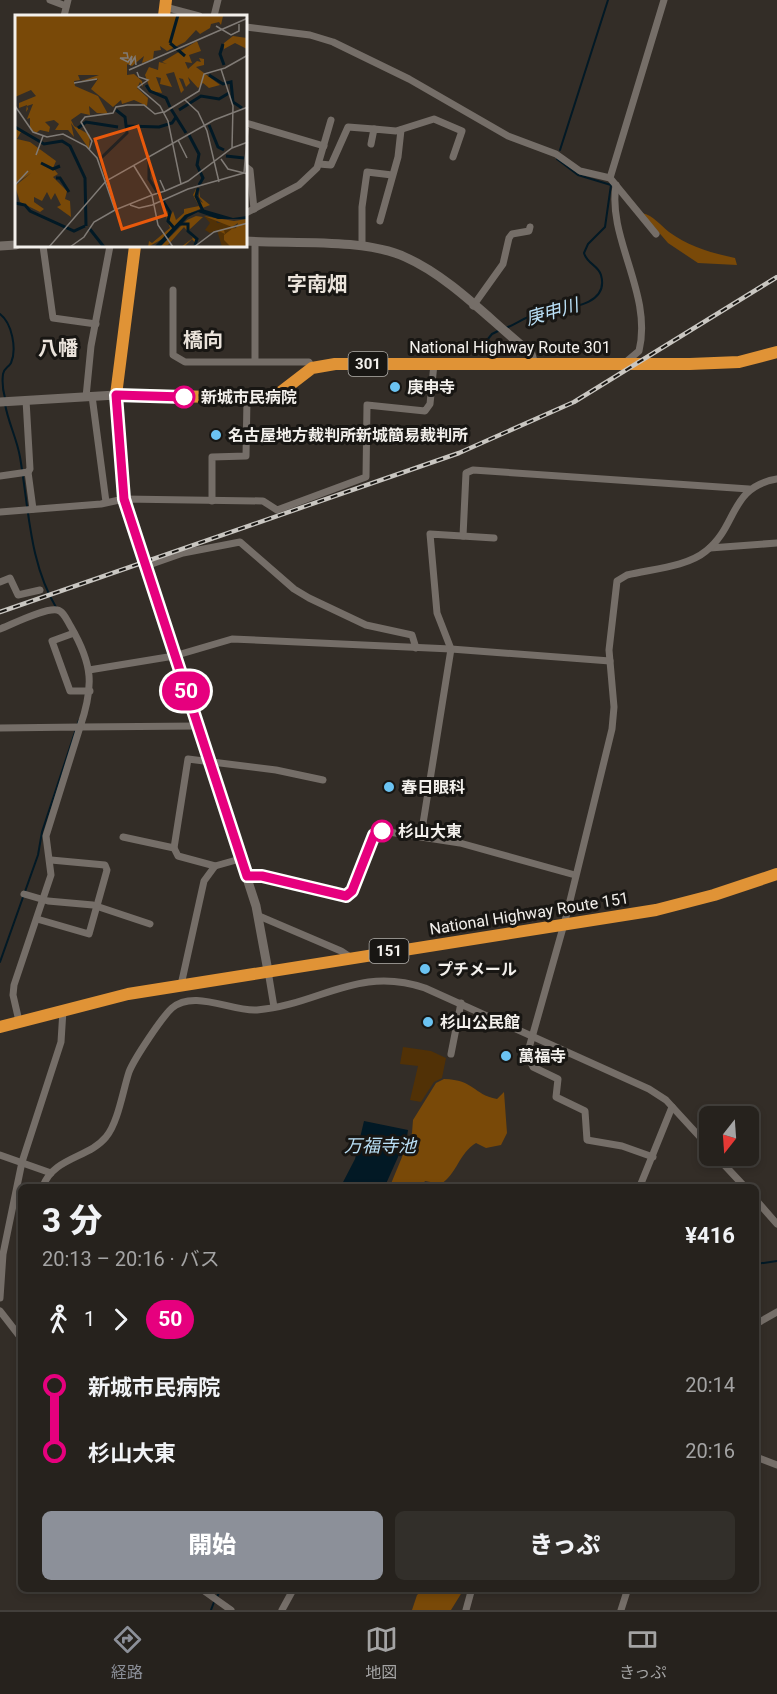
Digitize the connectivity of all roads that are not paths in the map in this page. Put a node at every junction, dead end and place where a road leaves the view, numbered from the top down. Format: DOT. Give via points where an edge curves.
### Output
graph roads {
  1 [pos="50,0"];
  2 [pos="218,0"];
  3 [pos="664,0"];
  4 [pos="67,3"];
  5 [pos="165,8"];
  6 [pos="195,15"];
  7 [pos="214,15"];
  8 [pos="248,27"];
  9 [pos="331,120"];
  10 [pos="248,124"];
  11 [pos="374,129"];
  12 [pos="401,130"];
  13 [pos="371,144"];
  14 [pos="324,146"];
  15 [pos="453,157"];
  16 [pos="319,164"];
  17 [pos="248,168"];
  18 [pos="392,175"];
  19 [pos="610,178"];
  20 [pos="616,185"];
  21 [pos="254,209"];
  22 [pos="248,212"];
  23 [pos="380,221"];
  24 [pos="530,227"];
  25 [pos="656,234"];
  26 [pos="251,241"];
  27 [pos="15,245"];
  28 [pos="0,246"];
  29 [pos="362,246"];
  30 [pos="43,248"];
  31 [pos="110,248"];
  32 [pos="135,248"];
  33 [pos="173,290"];
  34 [pos="473,306"];
  35 [pos="96,324"];
  36 [pos="777,352"];
  37 [pos="255,361"];
  38 [pos="628,363"];
  39 [pos="434,364"];
  40 [pos="534,365"];
  41 [pos="312,368"];
  42 [pos="116,395"];
  43 [pos="89,397"];
  44 [pos="247,398"];
  45 [pos="26,400"];
  46 [pos="3,402"];
  47 [pos="24,472"];
  48 [pos="0,476"];
  49 [pos="777,479"];
  50 [pos="749,489"];
  51 [pos="124,499"];
  52 [pos="212,501"];
  53 [pos="106,502"];
  54 [pos="29,509"];
  55 [pos="0,512"];
  56 [pos="463,536"];
  57 [pos="494,538"];
  58 [pos="777,543"];
  59 [pos="710,548"];
  60 [pos="146,566"];
  61 [pos="0,582"];
  62 [pos="40,590"];
  63 [pos="0,628"];
  64 [pos="72,634"];
  65 [pos="416,648"];
  66 [pos="451,649"];
  67 [pos="174,656"];
  68 [pos="610,661"];
  69 [pos="89,670"];
  70 [pos="87,691"];
  71 [pos="198,726"];
  72 [pos="77,727"];
  73 [pos="0,728"];
  74 [pos="210,761"];
  75 [pos="323,780"];
  76 [pos="420,836"];
  77 [pos="123,837"];
  78 [pos="174,848"];
  79 [pos="240,859"];
  80 [pos="51,860"];
  81 [pos="215,866"];
  82 [pos="777,874"];
  83 [pos="575,875"];
  84 [pos="247,876"];
  85 [pos="24,894"];
  86 [pos="43,900"];
  87 [pos="97,906"];
  88 [pos="259,916"];
  89 [pos="36,919"];
  90 [pos="150,924"];
  91 [pos="563,924"];
  92 [pos="350,957"];
  93 [pos="268,971"];
  94 [pos="181,984"];
  95 [pos="461,1003"];
  96 [pos="273,1007"];
  97 [pos="63,1010"];
  98 [pos="20,1021"];
  99 [pos="0,1026"];
  100 [pos="533,1037"];
  101 [pos="451,1054"];
  102 [pos="672,1107"];
  103 [pos="699,1136"];
  104 [pos="0,1155"];
  105 [pos="654,1157"];
  106 [pos="22,1162"];
  107 [pos="725,1166"];
  108 [pos="51,1173"];
  109 [pos="44,1184"];
  110 [pos="641,1184"];
  111 [pos="742,1184"];
  112 [pos="759,1203"];
  113 [pos="777,1224"];
  114 [pos="0,1298"];
  115 [pos="0,1311"];
  116 [pos="777,1312"];
  117 [pos="759,1322"];
  118 [pos="18,1334"];
  119 [pos="759,1459"];
  120 [pos="777,1464"];
  121 [pos="205,1592"];
  122 [pos="292,1592"];
  123 [pos="471,1592"];
  124 [pos="627,1592"];
  125 [pos="231,1610"];
  126 [pos="282,1610"];
  127 [pos="466,1610"];
  128 [pos="621,1610"];
  1 -- 4 [label="street"];
  2 -- 7 [label="street"];
  3 -- 19 [label="street"];
  5 -- 6 [label="street"];
  8 -- 19 [label="street" via="333,42 410,79 508,136 556,154 580,171"];
  9 -- 14 [label="street"];
  10 -- 14 [label="street"];
  11 -- 12 [label="street"];
  11 -- 13 [label="street"];
  11 -- 16 [label="street" via="348,127 331,165"];
  12 -- 15 [label="street" via="431,118 462,131"];
  12 -- 18 [label="street"];
  14 -- 16 [label="street"];
  16 -- 21 [label="street" via="299,185"];
  17 -- 21 [label="street"];
  18 -- 23 [label="street"];
  18 -- 29 [label="street" via="367,172"];
  19 -- 20 [label="street"];
  20 -- 25 [label="street"];
  20 -- 38 [label="street" via="616,208 636,285 639,321 639,351"];
  21 -- 22 [label="street"];
  24 -- 34 [label="street" via="529,231 509,238 503,264"];
  26 -- 29 [label="street"];
  26 -- 37 [label="street"];
  27 -- 28 [label="street"];
  29 -- 34 [label="street" via="403,256 421,265"];
  30 -- 35 [label="street" via="53,318"];
  31 -- 35 [label="street"];
  32 -- 42 [label="highway"];
  33 -- 37 [label="street" via="172,355 185,362"];
  34 -- 40 [label="street" via="531,354"];
  35 -- 43 [label="street"];
  36 -- 38 [label="highway, National Highway Route 301 / 301" via="740,362"];
  37 -- 41 [label="street" via="309,362"];
  38 -- 40 [label="highway, National Highway Route 301 / 301"];
  39 -- 40 [label="highway, National Highway Route 301 / 301"];
  39 -- 41 [label="highway, National Highway Route 301 / 301" via="335,364"];
  39 -- 52 [label="street" via="430,404 425,411 367,405 366,477 277,510 263,501"];
  41 -- 44 [label="highway, National Highway Route 301 / 301" via="273,398"];
  42 -- 43 [label="street"];
  42 -- 44 [label="highway, National Highway Route 301 / 301"];
  42 -- 51 [label="street"];
  43 -- 45 [label="street"];
  43 -- 53 [label="street"];
  44 -- 52 [label="street" via="246,456 212,457"];
  45 -- 46 [label="street"];
  45 -- 47 [label="street" via="30,469"];
  47 -- 48 [label="street"];
  47 -- 54 [label="street"];
  49 -- 50 [label="street"];
  50 -- 56 [label="street" via="473,470 466,473"];
  50 -- 59 [label="street"];
  51 -- 52 [label="street"];
  51 -- 53 [label="street"];
  51 -- 60 [label="street"];
  53 -- 54 [label="street"];
  54 -- 55 [label="street"];
  56 -- 57 [label="street"];
  56 -- 66 [label="street" via="430,534 437,612"];
  58 -- 59 [label="street"];
  59 -- 68 [label="street" via="700,556 617,581"];
  60 -- 65 [label="street" via="183,553 240,542 294,589 366,625 412,635"];
  60 -- 67 [label="street"];
  61 -- 62 [label="street" via="10,578 18,595"];
  63 -- 64 [label="street" via="57,610"];
  64 -- 69 [label="street"];
  64 -- 70 [label="street" via="52,641 70,691"];
  65 -- 66 [label="street"];
  65 -- 67 [label="street" via="232,639"];
  66 -- 68 [label="street"];
  66 -- 76 [label="street"];
  67 -- 69 [label="street"];
  67 -- 71 [label="street"];
  68 -- 83 [label="street" via="612,729"];
  69 -- 70 [label="street"];
  70 -- 72 [label="street"];
  71 -- 72 [label="street"];
  71 -- 74 [label="street"];
  72 -- 73 [label="street"];
  72 -- 80 [label="street" via="46,836"];
  74 -- 75 [label="street"];
  74 -- 78 [label="street" via="188,759"];
  74 -- 79 [label="street"];
  76 -- 83 [label="street"];
  76 -- 84 [label="street" via="377,831 352,891 346,896"];
  77 -- 78 [label="street"];
  78 -- 81 [label="street" via="178,856"];
  79 -- 81 [label="street"];
  79 -- 84 [label="street"];
  80 -- 86 [label="street"];
  80 -- 87 [label="street" via="105,865"];
  81 -- 94 [label="street" via="204,881"];
  82 -- 91 [label="highway, National Highway Route 151 / 151" via="682,904"];
  83 -- 91 [label="street"];
  84 -- 88 [label="street"];
  85 -- 86 [label="street"];
  86 -- 87 [label="street"];
  86 -- 89 [label="street"];
  87 -- 89 [label="street" via="90,934"];
  87 -- 90 [label="street"];
  88 -- 92 [label="street"];
  88 -- 93 [label="street"];
  89 -- 98 [label="street" via="14,985 14,1005"];
  91 -- 92 [label="highway, National Highway Route 151 / 151"];
  91 -- 100 [label="street"];
  92 -- 93 [label="highway, National Highway Route 151 / 151"];
  93 -- 94 [label="highway, National Highway Route 151 / 151"];
  93 -- 96 [label="street"];
  94 -- 97 [label="highway, National Highway Route 151 / 151"];
  95 -- 96 [label="street" via="411,983 387,980 343,986 297,1003"];
  95 -- 100 [label="street"];
  95 -- 101 [label="street"];
  96 -- 108 [label="street" via="250,1011 189,1001 172,1008 134,1061 106,1137"];
  97 -- 98 [label="highway, National Highway Route 151 / 151"];
  97 -- 106 [label="street" via="61,1042"];
  98 -- 99 [label="highway, National Highway Route 151 / 151"];
  100 -- 102 [label="street" via="650,1089"];
  100 -- 105 [label="street" via="527,1059 533,1067 558,1079 556,1097 561,1102 585,1111 587,1140"];
  102 -- 103 [label="street"];
  102 -- 105 [label="street"];
  104 -- 106 [label="street"];
  105 -- 110 [label="street"];
  106 -- 108 [label="street"];
  106 -- 114 [label="street" via="3,1254"];
  107 -- 111 [label="street"];
  108 -- 109 [label="street"];
  112 -- 113 [label="street"];
  115 -- 118 [label="street"];
  116 -- 117 [label="street"];
  119 -- 120 [label="street"];
  121 -- 125 [label="street"];
  122 -- 126 [label="street"];
  123 -- 127 [label="street"];
  124 -- 128 [label="street"];
}
